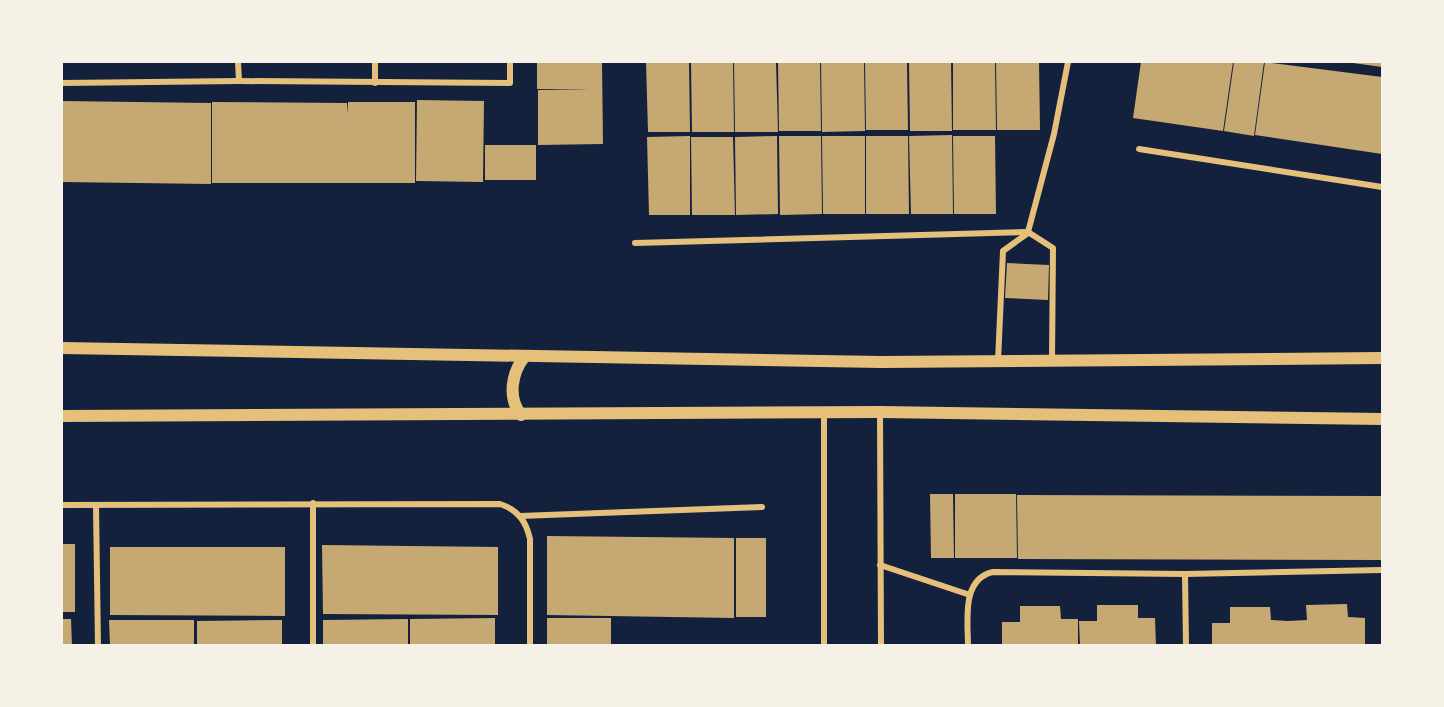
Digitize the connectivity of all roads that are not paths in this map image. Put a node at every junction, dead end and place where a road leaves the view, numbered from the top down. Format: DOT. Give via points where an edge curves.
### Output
graph roads {
  1 [pos="238,62"];
  2 [pos="375,62"];
  3 [pos="510,62"];
  4 [pos="1068,62"];
  5 [pos="239,81"];
  6 [pos="62,83"];
  7 [pos="375,83"];
  8 [pos="1139,149"];
  9 [pos="1383,187"];
  10 [pos="1028,232"];
  11 [pos="635,243"];
  12 [pos="62,348"];
  13 [pos="525,356"];
  14 [pos="1383,358"];
  15 [pos="1052,360"];
  16 [pos="998,361"];
  17 [pos="880,412"];
  18 [pos="824,413"];
  19 [pos="521,414"];
  20 [pos="62,416"];
  21 [pos="1383,419"];
  22 [pos="313,503"];
  23 [pos="62,505"];
  24 [pos="96,506"];
  25 [pos="762,507"];
  26 [pos="520,516"];
  27 [pos="880,565"];
  28 [pos="1383,570"];
  29 [pos="1185,574"];
  30 [pos="970,595"];
  31 [pos="98,645"];
  32 [pos="313,645"];
  33 [pos="530,645"];
  34 [pos="824,645"];
  35 [pos="881,645"];
  36 [pos="968,645"];
  37 [pos="1186,645"];
  1 -- 5 [label="street"];
  2 -- 7 [label="street"];
  3 -- 7 [label="street" via="510,83"];
  4 -- 10 [label="street"];
  5 -- 6 [label="street"];
  5 -- 7 [label="street"];
  8 -- 9 [label="street"];
  10 -- 11 [label="street"];
  10 -- 15 [label="street" via="1053,248"];
  10 -- 16 [label="street" via="1003,251"];
  12 -- 13 [label="main road"];
  13 -- 16 [label="main road"];
  13 -- 19 [label="main road" via="513,380 513,396"];
  14 -- 15 [label="main road"];
  15 -- 16 [label="main road"];
  17 -- 18 [label="main road"];
  17 -- 21 [label="main road"];
  17 -- 27 [label="street"];
  18 -- 19 [label="main road"];
  18 -- 34 [label="street"];
  19 -- 20 [label="main road"];
  22 -- 24 [label="street"];
  22 -- 26 [label="street" via="500,504"];
  22 -- 32 [label="street"];
  23 -- 24 [label="street"];
  24 -- 31 [label="street"];
  25 -- 26 [label="street"];
  26 -- 33 [label="street" via="530,539"];
  27 -- 30 [label="street"];
  27 -- 35 [label="street"];
  28 -- 29 [label="street"];
  29 -- 30 [label="street" via="993,572 983,575"];
  29 -- 37 [label="street"];
  30 -- 36 [label="street"];
}
